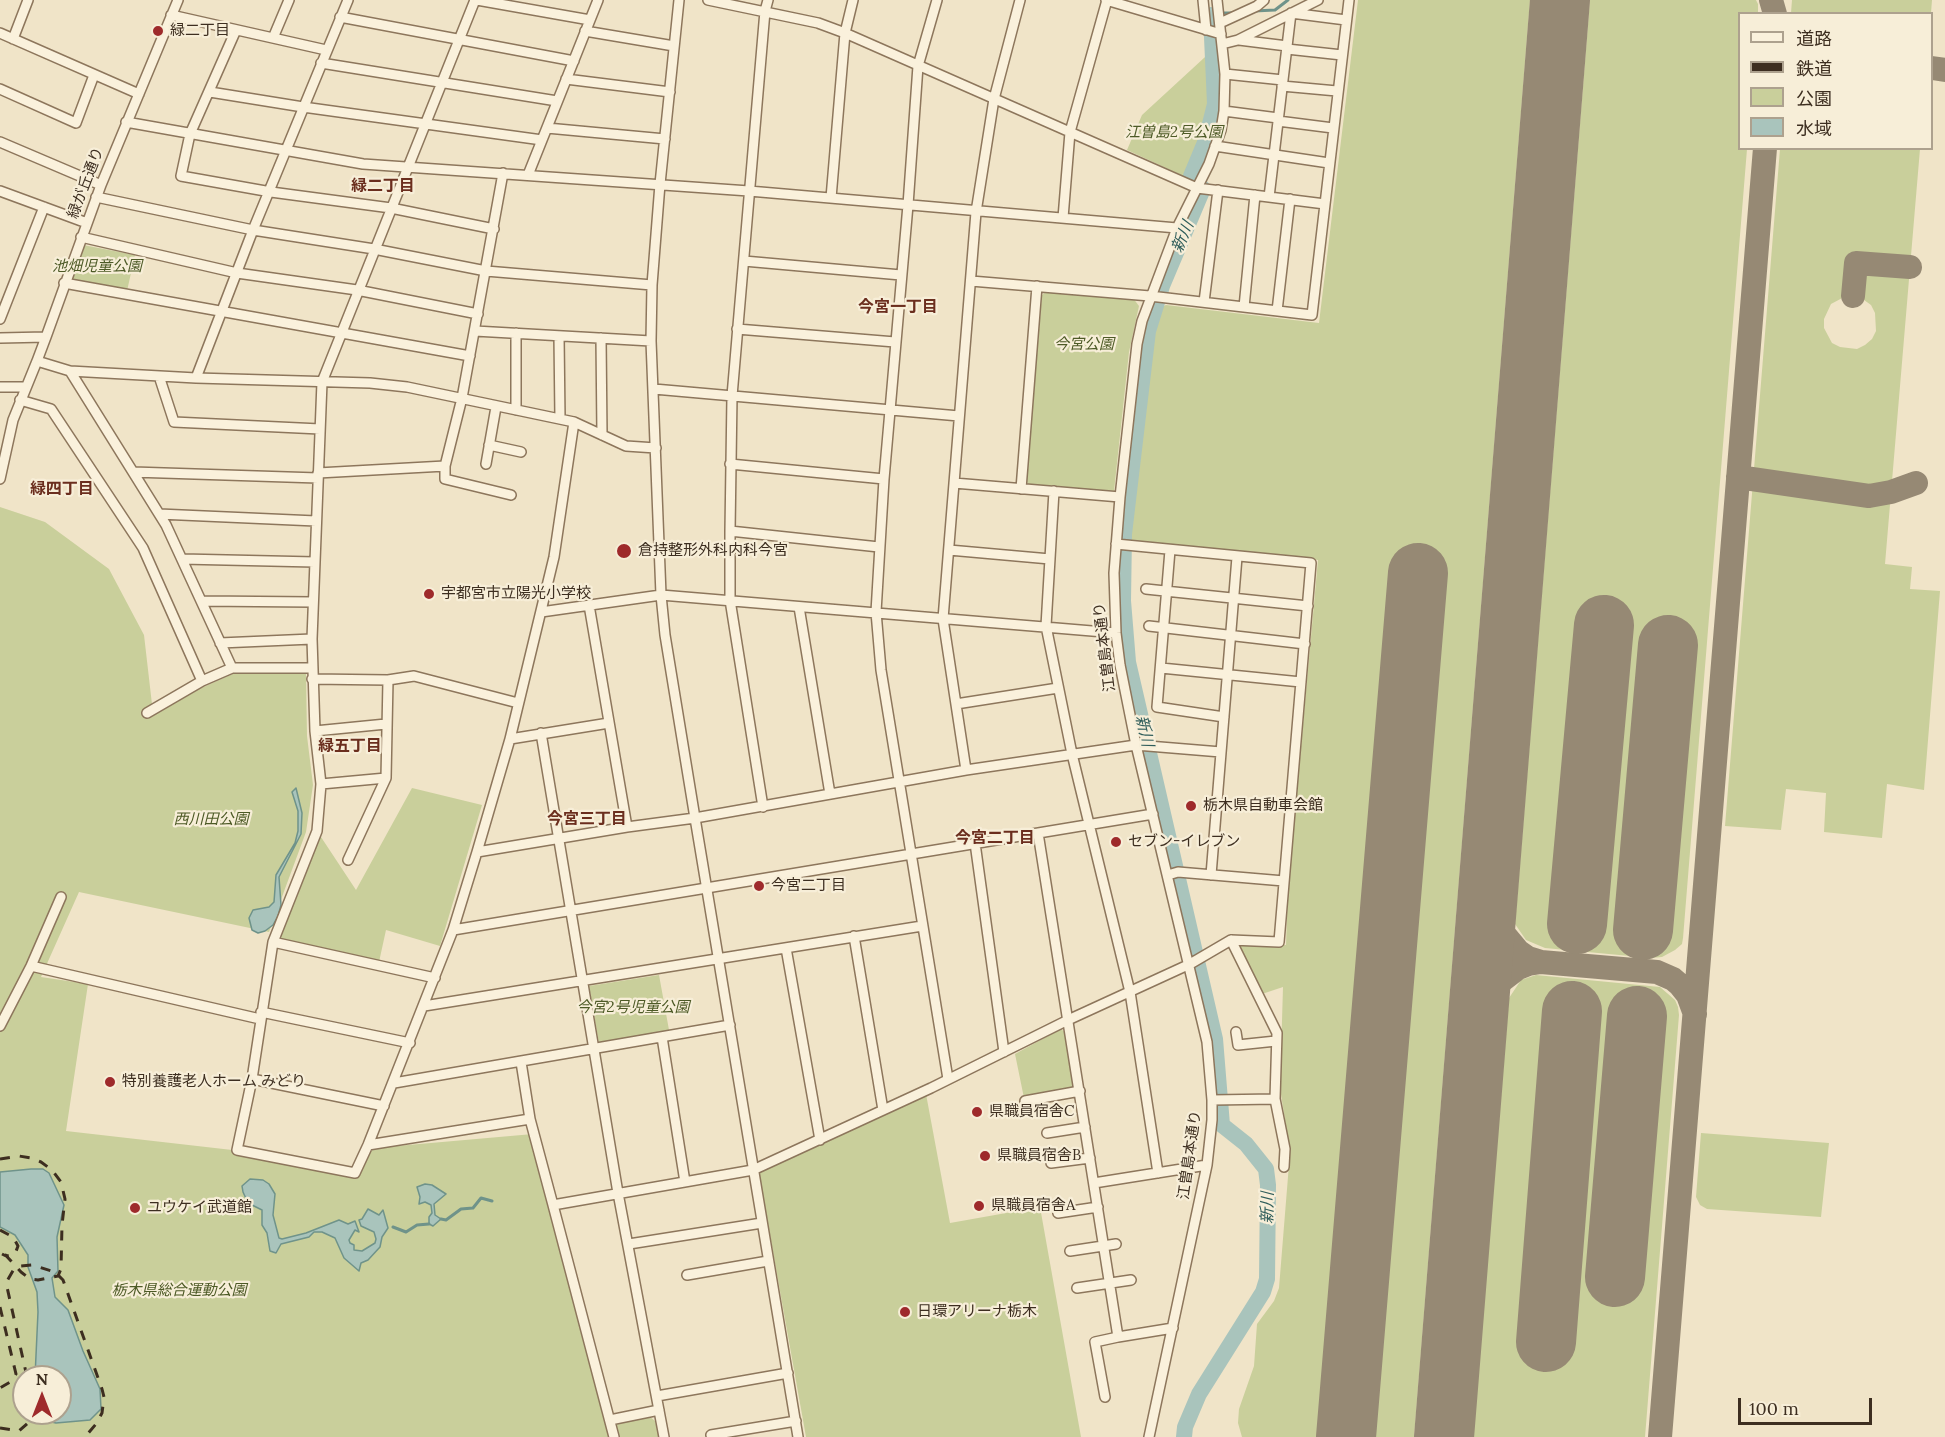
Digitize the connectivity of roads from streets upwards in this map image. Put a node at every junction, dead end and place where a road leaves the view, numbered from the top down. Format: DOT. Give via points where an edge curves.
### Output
graph roads {
  1 [pos="28,0"];
  2 [pos="289,0"];
  3 [pos="348,0"];
  4 [pos="476,0"];
  5 [pos="598,0"];
  6 [pos="679,0"];
  7 [pos="708,0"];
  8 [pos="768,0"];
  9 [pos="853,0"];
  10 [pos="937,0"];
  11 [pos="1020,0"];
  12 [pos="1107,0"];
  13 [pos="1203,0"];
  14 [pos="1217,0"];
  15 [pos="1264,0"];
  16 [pos="1318,0"];
  17 [pos="1348,0"];
  18 [pos="174,1"];
  19 [pos="765,11"];
  20 [pos="1291,13"];
  21 [pos="171,15"];
  22 [pos="340,17"];
  23 [pos="590,20"];
  24 [pos="1346,20"];
  25 [pos="1220,23"];
  26 [pos="236,30"];
  27 [pos="1206,30"];
  28 [pos="585,31"];
  29 [pos="0,33"];
  30 [pos="845,33"];
  31 [pos="273,38"];
  32 [pos="13,39"];
  33 [pos="1221,39"];
  34 [pos="458,40"];
  35 [pos="1238,40"];
  36 [pos="674,46"];
  37 [pos="1287,48"];
  38 [pos="327,50"];
  39 [pos="1342,55"];
  40 [pos="574,61"];
  41 [pos="321,63"];
  42 [pos="918,66"];
  43 [pos="1225,74"];
  44 [pos="94,75"];
  45 [pos="566,79"];
  46 [pos="441,83"];
  47 [pos="1283,83"];
  48 [pos="0,89"];
  49 [pos="1337,91"];
  50 [pos="210,92"];
  51 [pos="670,92"];
  52 [pos="139,94"];
  53 [pos="994,99"];
  54 [pos="557,101"];
  55 [pos="303,107"];
  56 [pos="1224,111"];
  57 [pos="1278,119"];
  58 [pos="126,122"];
  59 [pos="425,123"];
  60 [pos="547,128"];
  61 [pos="1333,128"];
  62 [pos="1070,132"];
  63 [pos="190,134"];
  64 [pos="665,139"];
  65 [pos="542,140"];
  66 [pos="0,142"];
  67 [pos="1215,146"];
  68 [pos="287,150"];
  69 [pos="1274,156"];
  70 [pos="1329,163"];
  71 [pos="407,167"];
  72 [pos="503,173"];
  73 [pos="528,175"];
  74 [pos="660,184"];
  75 [pos="101,185"];
  76 [pos="1197,188"];
  77 [pos="1218,190"];
  78 [pos="749,191"];
  79 [pos="270,192"];
  80 [pos="1,195"];
  81 [pos="1256,195"];
  82 [pos="1269,197"];
  83 [pos="96,198"];
  84 [pos="831,198"];
  85 [pos="1290,199"];
  86 [pos="1324,204"];
  87 [pos="908,205"];
  88 [pos="44,207"];
  89 [pos="391,208"];
  90 [pos="976,212"];
  91 [pos="1063,218"];
  92 [pos="87,223"];
  93 [pos="1176,228"];
  94 [pos="494,229"];
  95 [pos="254,230"];
  96 [pos="81,237"];
  97 [pos="374,249"];
  98 [pos="744,261"];
  99 [pos="486,271"];
  100 [pos="237,273"];
  101 [pos="901,275"];
  102 [pos="971,281"];
  103 [pos="64,284"];
  104 [pos="652,285"];
  105 [pos="1037,286"];
  106 [pos="357,290"];
  107 [pos="1150,296"];
  108 [pos="1204,302"];
  109 [pos="1244,307"];
  110 [pos="1277,311"];
  111 [pos="222,312"];
  112 [pos="478,314"];
  113 [pos="0,319"];
  114 [pos="737,329"];
  115 [pos="475,331"];
  116 [pos="340,332"];
  117 [pos="516,333"];
  118 [pos="559,336"];
  119 [pos="46,337"];
  120 [pos="0,338"];
  121 [pos="601,338"];
  122 [pos="651,341"];
  123 [pos="895,342"];
  124 [pos="470,356"];
  125 [pos="37,361"];
  126 [pos="70,371"];
  127 [pos="159,376"];
  128 [pos="196,378"];
  129 [pos="322,382"];
  130 [pos="0,387"];
  131 [pos="26,387"];
  132 [pos="654,389"];
  133 [pos="732,396"];
  134 [pos="462,398"];
  135 [pos="20,400"];
  136 [pos="496,406"];
  137 [pos="890,409"];
  138 [pos="516,411"];
  139 [pos="959,416"];
  140 [pos="560,419"];
  141 [pos="574,422"];
  142 [pos="320,429"];
  143 [pos="0,430"];
  144 [pos="10,430"];
  145 [pos="602,435"];
  146 [pos="489,445"];
  147 [pos="656,448"];
  148 [pos="521,452"];
  149 [pos="486,464"];
  150 [pos="730,464"];
  151 [pos="445,466"];
  152 [pos="132,472"];
  153 [pos="318,476"];
  154 [pos="0,477"];
  155 [pos="884,479"];
  156 [pos="954,483"];
  157 [pos="1021,489"];
  158 [pos="1054,491"];
  159 [pos="511,495"];
  160 [pos="1120,497"];
  161 [pos="159,514"];
  162 [pos="316,521"];
  163 [pos="730,531"];
  164 [pos="1116,544"];
  165 [pos="879,547"];
  166 [pos="949,550"];
  167 [pos="1170,550"];
  168 [pos="1237,557"];
  169 [pos="182,559"];
  170 [pos="1050,559"];
  171 [pos="315,562"];
  172 [pos="1146,589"];
  173 [pos="1168,590"];
  174 [pos="661,595"];
  175 [pos="1234,598"];
  176 [pos="730,600"];
  177 [pos="201,601"];
  178 [pos="313,602"];
  179 [pos="589,605"];
  180 [pos="1308,606"];
  181 [pos="799,607"];
  182 [pos="541,612"];
  183 [pos="876,612"];
  184 [pos="943,619"];
  185 [pos="1046,626"];
  186 [pos="1149,626"];
  187 [pos="1164,628"];
  188 [pos="1116,633"];
  189 [pos="1231,636"];
  190 [pos="312,639"];
  191 [pos="220,643"];
  192 [pos="1305,644"];
  193 [pos="232,668"];
  194 [pos="1161,668"];
  195 [pos="312,673"];
  196 [pos="1227,675"];
  197 [pos="388,680"];
  198 [pos="202,681"];
  199 [pos="1301,682"];
  200 [pos="1058,688"];
  201 [pos="518,703"];
  202 [pos="956,704"];
  203 [pos="147,713"];
  204 [pos="1224,717"];
  205 [pos="609,723"];
  206 [pos="386,724"];
  207 [pos="315,731"];
  208 [pos="541,733"];
  209 [pos="510,739"];
  210 [pos="1136,745"];
  211 [pos="1221,752"];
  212 [pos="1072,754"];
  213 [pos="966,770"];
  214 [pos="386,777"];
  215 [pos="899,783"];
  216 [pos="321,784"];
  217 [pos="831,794"];
  218 [pos="763,807"];
  219 [pos="1153,814"];
  220 [pos="695,818"];
  221 [pos="1090,824"];
  222 [pos="627,827"];
  223 [pos="1038,833"];
  224 [pos="559,839"];
  225 [pos="975,843"];
  226 [pos="477,852"];
  227 [pos="910,854"];
  228 [pos="348,860"];
  229 [pos="1168,875"];
  230 [pos="1211,875"];
  231 [pos="1284,881"];
  232 [pos="707,888"];
  233 [pos="61,897"];
  234 [pos="572,911"];
  235 [pos="922,926"];
  236 [pos="453,930"];
  237 [pos="854,936"];
  238 [pos="1231,940"];
  239 [pos="273,942"];
  240 [pos="786,948"];
  241 [pos="718,959"];
  242 [pos="1190,964"];
  243 [pos="31,966"];
  244 [pos="435,978"];
  245 [pos="583,980"];
  246 [pos="1130,992"];
  247 [pos="424,1006"];
  248 [pos="260,1015"];
  249 [pos="1068,1020"];
  250 [pos="730,1025"];
  251 [pos="0,1026"];
  252 [pos="1236,1032"];
  253 [pos="663,1037"];
  254 [pos="1276,1041"];
  255 [pos="410,1043"];
  256 [pos="594,1049"];
  257 [pos="1004,1052"];
  258 [pos="521,1062"];
  259 [pos="252,1079"];
  260 [pos="948,1079"];
  261 [pos="394,1083"];
  262 [pos="1080,1091"];
  263 [pos="1275,1099"];
  264 [pos="1212,1100"];
  265 [pos="1025,1101"];
  266 [pos="384,1106"];
  267 [pos="883,1110"];
  268 [pos="530,1119"];
  269 [pos="1085,1127"];
  270 [pos="1047,1133"];
  271 [pos="820,1140"];
  272 [pos="368,1145"];
  273 [pos="1090,1158"];
  274 [pos="1051,1163"];
  275 [pos="1207,1165"];
  276 [pos="1284,1167"];
  277 [pos="753,1170"];
  278 [pos="1158,1173"];
  279 [pos="686,1182"];
  280 [pos="1094,1183"];
  281 [pos="618,1193"];
  282 [pos="553,1205"];
  283 [pos="1098,1207"];
  284 [pos="1058,1213"];
  285 [pos="762,1223"];
  286 [pos="629,1244"];
  287 [pos="1116,1244"];
  288 [pos="1104,1245"];
  289 [pos="1070,1251"];
  290 [pos="768,1262"];
  291 [pos="687,1275"];
  292 [pos="1131,1280"];
  293 [pos="1110,1283"];
  294 [pos="1077,1288"];
  295 [pos="1173,1328"];
  296 [pos="1118,1337"];
  297 [pos="788,1373"];
  298 [pos="657,1396"];
  299 [pos="1106,1397"];
  300 [pos="659,1410"];
  301 [pos="610,1420"];
  302 [pos="796,1421"];
  303 [pos="615,1437"];
  304 [pos="664,1437"];
  305 [pos="712,1437"];
  306 [pos="798,1437"];
  307 [pos="1149,1437"];
  1 -- 32 [label="street"];
  2 -- 31 [label="street"];
  3 -- 22 [label="street"];
  4 -- 23 [label="street"];
  4 -- 34 [label="street"];
  5 -- 23 [label="street"];
  6 -- 36 [label="street"];
  7 -- 19 [label="street"];
  8 -- 19 [label="street"];
  9 -- 30 [label="street"];
  10 -- 42 [label="street"];
  11 -- 53 [label="street"];
  12 -- 27 [label="street"];
  12 -- 62 [label="street"];
  13 -- 27 [label="street"];
  14 -- 25 [label="street, 江曽島本通り"];
  15 -- 25 [label="street"];
  16 -- 20 [label="street"];
  17 -- 24 [label="street"];
  18 -- 21 [label="street, 緑が丘通り"];
  19 -- 30 [label="street"];
  19 -- 78 [label="street"];
  20 -- 24 [label="street"];
  20 -- 35 [label="street"];
  20 -- 37 [label="street"];
  21 -- 26 [label="street"];
  21 -- 52 [label="street, 緑が丘通り"];
  22 -- 34 [label="street"];
  22 -- 38 [label="street"];
  23 -- 28 [label="street"];
  24 -- 39 [label="street"];
  25 -- 33 [label="street, 江曽島本通り"];
  26 -- 31 [label="street"];
  26 -- 50 [label="street"];
  27 -- 33 [label="street"];
  28 -- 36 [label="street"];
  28 -- 40 [label="street"];
  29 -- 32 [label="street"];
  30 -- 42 [label="street"];
  30 -- 84 [label="street"];
  31 -- 38 [label="street"];
  32 -- 44 [label="street"];
  33 -- 35 [label="street"];
  33 -- 43 [label="street, 江曽島本通り"];
  34 -- 40 [label="street"];
  34 -- 46 [label="street"];
  35 -- 37 [label="street"];
  36 -- 51 [label="street"];
  37 -- 39 [label="street"];
  37 -- 47 [label="street"];
  38 -- 41 [label="street"];
  39 -- 49 [label="street"];
  40 -- 45 [label="street"];
  41 -- 46 [label="street"];
  41 -- 55 [label="street"];
  42 -- 53 [label="street"];
  42 -- 87 [label="street"];
  43 -- 47 [label="street"];
  43 -- 56 [label="street, 江曽島本通り"];
  44 -- 48 [label="street" via="76,123"];
  44 -- 52 [label="street"];
  45 -- 51 [label="street"];
  45 -- 54 [label="street"];
  46 -- 54 [label="street"];
  46 -- 59 [label="street"];
  47 -- 49 [label="street"];
  47 -- 57 [label="street"];
  49 -- 61 [label="street"];
  50 -- 55 [label="street"];
  50 -- 63 [label="street"];
  51 -- 64 [label="street"];
  52 -- 58 [label="street, 緑が丘通り"];
  53 -- 62 [label="street"];
  53 -- 90 [label="street"];
  54 -- 60 [label="street"];
  55 -- 59 [label="street"];
  55 -- 68 [label="street"];
  56 -- 57 [label="street"];
  56 -- 67 [label="street, 江曽島本通り"];
  57 -- 61 [label="street"];
  57 -- 69 [label="street"];
  58 -- 63 [label="street"];
  58 -- 75 [label="street, 緑が丘通り"];
  59 -- 65 [label="street"];
  59 -- 71 [label="street"];
  60 -- 64 [label="street"];
  60 -- 65 [label="street"];
  61 -- 70 [label="street"];
  62 -- 76 [label="street"];
  62 -- 91 [label="street"];
  63 -- 68 [label="street"];
  63 -- 79 [label="street" via="181,176"];
  64 -- 74 [label="street"];
  65 -- 73 [label="street"];
  66 -- 75 [label="street"];
  67 -- 69 [label="street"];
  67 -- 76 [label="street, 江曽島本通り"];
  68 -- 71 [label="street" via="363,164"];
  68 -- 79 [label="street"];
  69 -- 70 [label="street"];
  69 -- 82 [label="street"];
  70 -- 86 [label="street"];
  71 -- 72 [label="street"];
  71 -- 89 [label="street"];
  72 -- 73 [label="street"];
  72 -- 94 [label="street"];
  73 -- 74 [label="street"];
  74 -- 78 [label="street"];
  74 -- 104 [label="street"];
  75 -- 83 [label="street, 緑が丘通り"];
  76 -- 77 [label="street"];
  76 -- 93 [label="street, 江曽島本通り"];
  77 -- 81 [label="street"];
  77 -- 108 [label="street"];
  78 -- 84 [label="street"];
  78 -- 98 [label="street"];
  79 -- 89 [label="street"];
  79 -- 95 [label="street"];
  80 -- 88 [label="street"];
  81 -- 82 [label="street"];
  81 -- 109 [label="street"];
  82 -- 85 [label="street"];
  83 -- 92 [label="street, 緑が丘通り"];
  83 -- 95 [label="street"];
  84 -- 87 [label="street"];
  85 -- 86 [label="street"];
  85 -- 110 [label="street"];
  86 -- 110 [label="street" via="1312,315"];
  87 -- 90 [label="street"];
  87 -- 101 [label="street"];
  88 -- 92 [label="street"];
  88 -- 113 [label="street"];
  89 -- 94 [label="street"];
  89 -- 97 [label="street"];
  90 -- 91 [label="street"];
  90 -- 102 [label="street"];
  91 -- 93 [label="street"];
  92 -- 96 [label="street, 緑が丘通り"];
  93 -- 107 [label="street, 江曽島本通り"];
  94 -- 99 [label="street"];
  95 -- 97 [label="street"];
  95 -- 100 [label="street"];
  96 -- 100 [label="street"];
  96 -- 103 [label="street, 緑が丘通り"];
  97 -- 99 [label="street"];
  97 -- 106 [label="street"];
  98 -- 101 [label="street"];
  98 -- 114 [label="street"];
  99 -- 104 [label="street"];
  99 -- 112 [label="street"];
  100 -- 106 [label="street"];
  100 -- 111 [label="street"];
  101 -- 123 [label="street"];
  102 -- 105 [label="street"];
  102 -- 139 [label="street"];
  103 -- 111 [label="street"];
  103 -- 119 [label="street, 緑が丘通り"];
  104 -- 122 [label="street"];
  105 -- 107 [label="street"];
  105 -- 157 [label="street"];
  106 -- 112 [label="street"];
  106 -- 116 [label="street"];
  107 -- 108 [label="street"];
  107 -- 160 [label="street, 江曽島本通り" via="1137,344"];
  108 -- 109 [label="street"];
  109 -- 110 [label="street"];
  111 -- 116 [label="street"];
  111 -- 128 [label="street"];
  112 -- 115 [label="street"];
  114 -- 123 [label="street"];
  114 -- 133 [label="street"];
  115 -- 117 [label="street"];
  115 -- 124 [label="street"];
  116 -- 124 [label="street"];
  116 -- 129 [label="street"];
  117 -- 118 [label="street"];
  117 -- 138 [label="street"];
  118 -- 121 [label="street"];
  118 -- 140 [label="street"];
  119 -- 120 [label="street"];
  119 -- 125 [label="street, 緑が丘通り"];
  121 -- 122 [label="street"];
  121 -- 145 [label="street"];
  122 -- 132 [label="street"];
  123 -- 137 [label="street"];
  124 -- 134 [label="street"];
  125 -- 126 [label="street"];
  125 -- 131 [label="street, 緑が丘通り"];
  126 -- 127 [label="street"];
  126 -- 152 [label="street"];
  127 -- 128 [label="street"];
  127 -- 142 [label="street" via="174,422"];
  128 -- 129 [label="street"];
  129 -- 134 [label="street" via="380,384"];
  129 -- 142 [label="street"];
  130 -- 131 [label="street"];
  131 -- 135 [label="street, 緑が丘通り"];
  132 -- 133 [label="street"];
  132 -- 147 [label="street"];
  133 -- 137 [label="street"];
  133 -- 150 [label="street"];
  134 -- 136 [label="street"];
  134 -- 151 [label="street"];
  135 -- 144 [label="street, 緑が丘通り"];
  135 -- 198 [label="street" via="51,409 143,548"];
  136 -- 138 [label="street"];
  136 -- 146 [label="street"];
  137 -- 139 [label="street"];
  137 -- 155 [label="street"];
  138 -- 140 [label="street"];
  139 -- 156 [label="street"];
  140 -- 141 [label="street"];
  141 -- 145 [label="street"];
  141 -- 182 [label="street" via="554,556"];
  142 -- 153 [label="street"];
  143 -- 144 [label="street"];
  144 -- 154 [label="street, 緑が丘通り"];
  145 -- 147 [label="street" via="626,446"];
  146 -- 148 [label="street"];
  146 -- 149 [label="street"];
  147 -- 174 [label="street"];
  150 -- 155 [label="street"];
  150 -- 163 [label="street"];
  151 -- 153 [label="street"];
  151 -- 159 [label="street" via="445,479"];
  152 -- 153 [label="street"];
  152 -- 161 [label="street"];
  153 -- 162 [label="street"];
  155 -- 165 [label="street"];
  156 -- 157 [label="street"];
  156 -- 166 [label="street"];
  157 -- 158 [label="street"];
  158 -- 160 [label="street"];
  158 -- 170 [label="street"];
  160 -- 164 [label="street, 江曽島本通り"];
  161 -- 162 [label="street"];
  161 -- 169 [label="street"];
  162 -- 171 [label="street"];
  163 -- 165 [label="street"];
  163 -- 176 [label="street"];
  164 -- 167 [label="street"];
  164 -- 188 [label="street, 江曽島本通り"];
  165 -- 183 [label="street"];
  166 -- 170 [label="street"];
  166 -- 184 [label="street"];
  167 -- 168 [label="street"];
  167 -- 173 [label="street"];
  168 -- 175 [label="street"];
  168 -- 180 [label="street" via="1311,563"];
  169 -- 171 [label="street"];
  169 -- 177 [label="street"];
  170 -- 185 [label="street"];
  171 -- 178 [label="street"];
  172 -- 173 [label="street"];
  173 -- 175 [label="street"];
  173 -- 187 [label="street"];
  174 -- 176 [label="street"];
  174 -- 179 [label="street"];
  174 -- 220 [label="street"];
  175 -- 180 [label="street"];
  175 -- 189 [label="street"];
  176 -- 181 [label="street"];
  176 -- 218 [label="street"];
  177 -- 178 [label="street"];
  177 -- 191 [label="street"];
  178 -- 190 [label="street"];
  179 -- 182 [label="street"];
  179 -- 205 [label="street"];
  180 -- 192 [label="street"];
  181 -- 183 [label="street"];
  181 -- 217 [label="street"];
  182 -- 201 [label="street"];
  183 -- 184 [label="street"];
  183 -- 215 [label="street"];
  184 -- 185 [label="street"];
  184 -- 202 [label="street"];
  185 -- 188 [label="street"];
  185 -- 200 [label="street"];
  186 -- 187 [label="street"];
  187 -- 189 [label="street"];
  187 -- 194 [label="street"];
  188 -- 210 [label="street, 江曽島本通り"];
  189 -- 192 [label="street"];
  189 -- 196 [label="street"];
  190 -- 191 [label="street"];
  190 -- 195 [label="street"];
  191 -- 193 [label="street"];
  192 -- 199 [label="street"];
  193 -- 195 [label="street"];
  193 -- 198 [label="street"];
  194 -- 196 [label="street"];
  194 -- 204 [label="street" via="1157,707"];
  195 -- 197 [label="street"];
  195 -- 207 [label="street"];
  196 -- 199 [label="street"];
  196 -- 204 [label="street"];
  197 -- 201 [label="street" via="414,676"];
  197 -- 206 [label="street"];
  198 -- 203 [label="street"];
  199 -- 231 [label="street"];
  200 -- 202 [label="street"];
  200 -- 212 [label="street"];
  201 -- 209 [label="street"];
  202 -- 213 [label="street"];
  204 -- 211 [label="street"];
  205 -- 208 [label="street"];
  205 -- 222 [label="street"];
  206 -- 207 [label="street"];
  206 -- 214 [label="street"];
  207 -- 216 [label="street"];
  208 -- 209 [label="street"];
  208 -- 224 [label="street"];
  209 -- 226 [label="street"];
  210 -- 211 [label="street"];
  210 -- 212 [label="street"];
  210 -- 219 [label="street, 江曽島本通り"];
  211 -- 230 [label="street"];
  212 -- 213 [label="street"];
  212 -- 221 [label="street"];
  213 -- 215 [label="street"];
  214 -- 216 [label="street"];
  214 -- 228 [label="street"];
  215 -- 217 [label="street"];
  215 -- 227 [label="street"];
  216 -- 239 [label="street" via="317,831"];
  217 -- 218 [label="street"];
  218 -- 220 [label="street"];
  219 -- 221 [label="street"];
  219 -- 229 [label="street, 江曽島本通り"];
  220 -- 222 [label="street"];
  220 -- 232 [label="street"];
  221 -- 223 [label="street"];
  221 -- 246 [label="street"];
  222 -- 224 [label="street"];
  223 -- 225 [label="street"];
  223 -- 249 [label="street"];
  224 -- 226 [label="street"];
  224 -- 234 [label="street"];
  225 -- 227 [label="street"];
  225 -- 257 [label="street"];
  226 -- 236 [label="street"];
  227 -- 232 [label="street"];
  227 -- 235 [label="street"];
  229 -- 230 [label="street"];
  229 -- 242 [label="street, 江曽島本通り"];
  230 -- 231 [label="street"];
  231 -- 238 [label="street" via="1279,942"];
  232 -- 234 [label="street"];
  232 -- 241 [label="street"];
  233 -- 243 [label="street"];
  234 -- 236 [label="street"];
  234 -- 245 [label="street"];
  235 -- 237 [label="street"];
  235 -- 260 [label="street"];
  236 -- 244 [label="street"];
  237 -- 240 [label="street"];
  237 -- 267 [label="street"];
  238 -- 242 [label="street"];
  238 -- 254 [label="street" via="1277,1033"];
  239 -- 244 [label="street"];
  239 -- 248 [label="street"];
  240 -- 241 [label="street"];
  240 -- 271 [label="street"];
  241 -- 245 [label="street"];
  241 -- 250 [label="street"];
  242 -- 246 [label="street"];
  242 -- 264 [label="street, 江曽島本通り" via="1207,1042"];
  243 -- 248 [label="street"];
  243 -- 251 [label="street"];
  244 -- 247 [label="street"];
  245 -- 247 [label="street"];
  245 -- 256 [label="street"];
  246 -- 249 [label="street"];
  246 -- 278 [label="street"];
  247 -- 255 [label="street"];
  248 -- 255 [label="street"];
  248 -- 259 [label="street"];
  249 -- 257 [label="street"];
  249 -- 262 [label="street"];
  250 -- 253 [label="street"];
  250 -- 277 [label="street"];
  252 -- 254 [label="street" via="1238,1045"];
  253 -- 256 [label="street"];
  253 -- 279 [label="street"];
  254 -- 263 [label="street"];
  255 -- 261 [label="street"];
  256 -- 258 [label="street"];
  256 -- 281 [label="street"];
  257 -- 260 [label="street"];
  258 -- 261 [label="street"];
  258 -- 268 [label="street"];
  259 -- 266 [label="street"];
  259 -- 272 [label="street" via="237,1150 355,1173"];
  260 -- 267 [label="street"];
  261 -- 266 [label="street"];
  262 -- 265 [label="street"];
  262 -- 269 [label="street"];
  263 -- 264 [label="street"];
  263 -- 276 [label="street" via="1285,1149"];
  264 -- 275 [label="street, 江曽島本通り"];
  266 -- 272 [label="street"];
  267 -- 271 [label="street"];
  268 -- 272 [label="street"];
  268 -- 282 [label="street"];
  269 -- 270 [label="street"];
  269 -- 273 [label="street"];
  271 -- 277 [label="street"];
  273 -- 274 [label="street"];
  273 -- 280 [label="street"];
  275 -- 278 [label="street"];
  275 -- 295 [label="street, 江曽島本通り"];
  277 -- 279 [label="street"];
  277 -- 285 [label="street"];
  278 -- 280 [label="street"];
  279 -- 281 [label="street"];
  280 -- 283 [label="street"];
  281 -- 282 [label="street"];
  281 -- 286 [label="street"];
  282 -- 301 [label="street"];
  283 -- 284 [label="street"];
  283 -- 288 [label="street"];
  285 -- 286 [label="street"];
  285 -- 290 [label="street"];
  286 -- 298 [label="street"];
  287 -- 288 [label="street"];
  288 -- 289 [label="street"];
  288 -- 293 [label="street"];
  290 -- 291 [label="street"];
  290 -- 297 [label="street"];
  292 -- 293 [label="street"];
  293 -- 294 [label="street"];
  293 -- 296 [label="street"];
  295 -- 296 [label="street"];
  295 -- 307 [label="street, 江曽島本通り"];
  296 -- 299 [label="street" via="1095,1342"];
  297 -- 298 [label="street"];
  297 -- 302 [label="street"];
  298 -- 300 [label="street"];
  300 -- 301 [label="street"];
  300 -- 304 [label="street"];
  301 -- 303 [label="street"];
  302 -- 305 [label="street"];
  302 -- 306 [label="street"];
}
